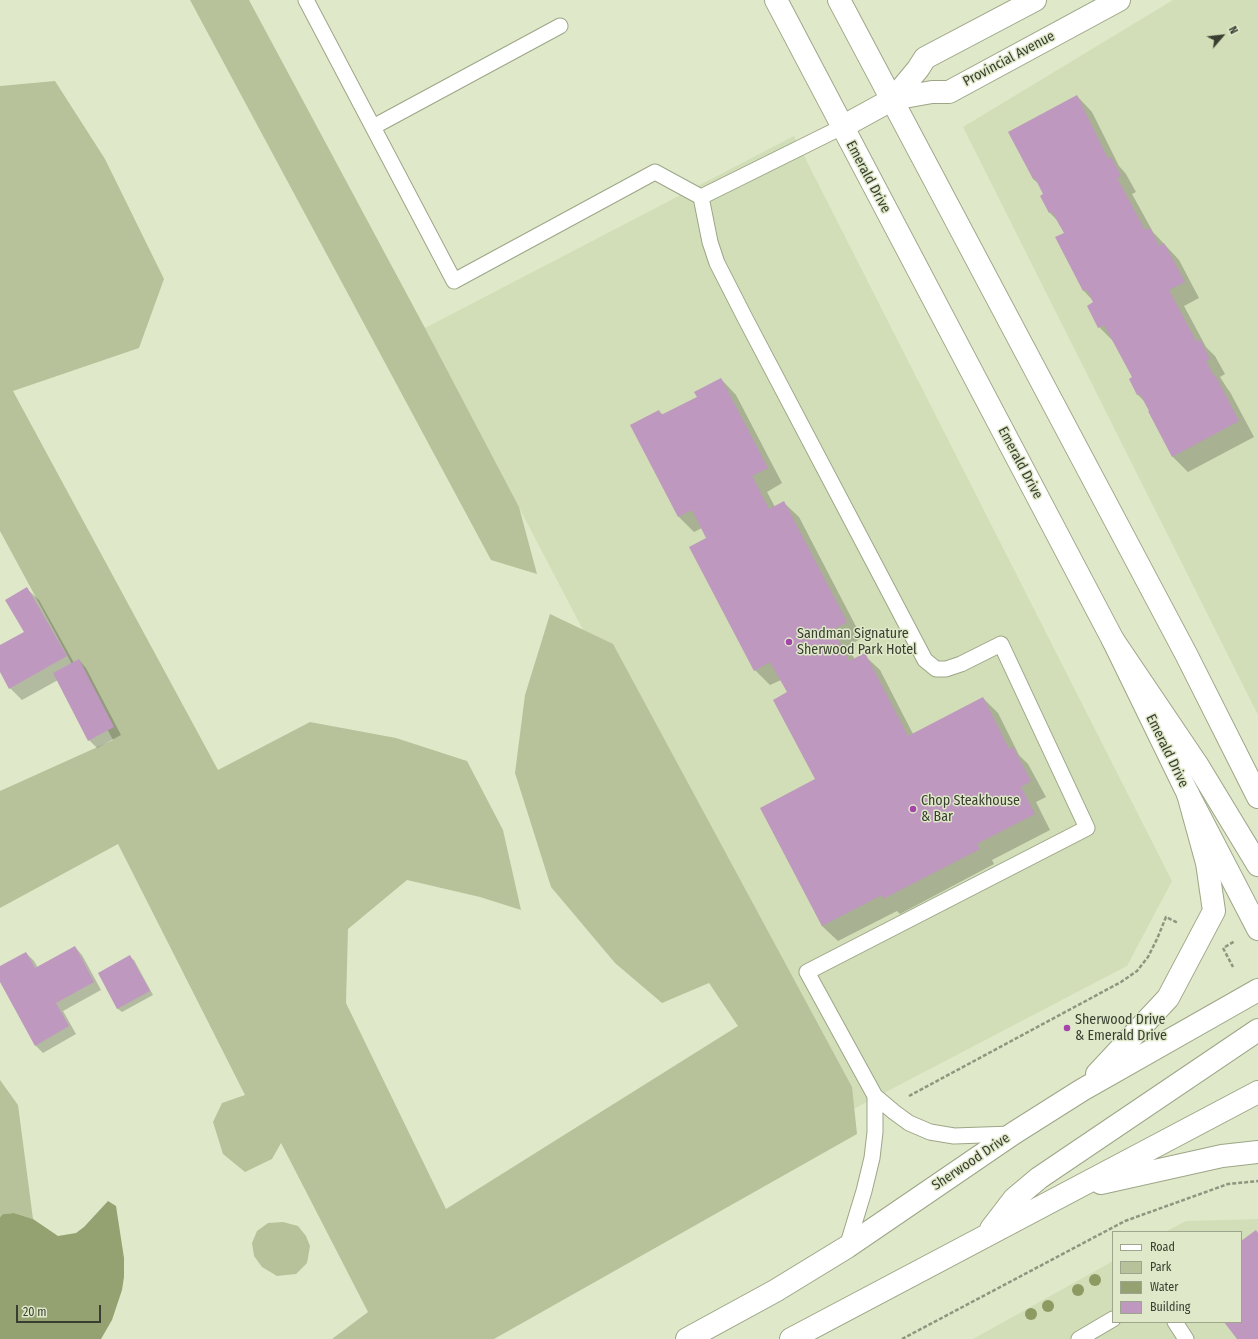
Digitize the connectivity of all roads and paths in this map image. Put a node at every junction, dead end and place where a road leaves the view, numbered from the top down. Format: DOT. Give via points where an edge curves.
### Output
graph roads {
  1 [pos="306,0"];
  2 [pos="776,0"];
  3 [pos="839,0"];
  4 [pos="1035,0"];
  5 [pos="1119,0"];
  6 [pos="560,26"];
  7 [pos="893,99"];
  8 [pos="373,127"];
  9 [pos="842,127"];
  10 [pos="701,197"];
  11 [pos="1113,640"];
  12 [pos="1188,794"];
  13 [pos="1258,797"];
  14 [pos="1258,865"];
  15 [pos="1181,924"];
  16 [pos="1258,929"];
  17 [pos="1223,948"];
  18 [pos="1233,967"];
  19 [pos="1258,990"];
  20 [pos="1258,1030"];
  21 [pos="1082,1090"];
  22 [pos="1258,1092"];
  23 [pos="875,1096"];
  24 [pos="908,1096"];
  25 [pos="1014,1134"];
  26 [pos="1258,1152"];
  27 [pos="1258,1181"];
  28 [pos="1072,1190"];
  29 [pos="986,1235"];
  30 [pos="847,1247"];
  31 [pos="1112,1320"];
  32 [pos="1176,1323"];
  33 [pos="687,1339"];
  34 [pos="791,1339"];
  35 [pos="902,1339"];
  36 [pos="1079,1339"];
  37 [pos="1186,1339"];
  1 -- 8 [label="lane"];
  2 -- 9 [label="street, Emerald Drive"];
  3 -- 7 [label="street"];
  4 -- 7 [label="street, Provincial Avenue" via="925,58"];
  5 -- 7 [label="street, Provincial Avenue" via="949,92 932,92"];
  6 -- 8 [label="lane"];
  7 -- 9 [label="street, Provincial Avenue"];
  7 -- 13 [label="street" via="1186,654"];
  8 -- 10 [label="lane" via="454,281 655,172"];
  9 -- 10 [label="lane"];
  9 -- 11 [label="street, Emerald Drive"];
  10 -- 23 [label="lane" via="717,263 924,660 936,668 946,669 1001,644 1087,828 806,972"];
  11 -- 12 [label="street, Emerald Drive"];
  11 -- 14 [label="street" via="1198,766"];
  12 -- 16 [label="street, Emerald Drive"];
  12 -- 21 [label="street" via="1207,863 1214,911 1168,998"];
  15 -- 24 [label="path" via="1166,918 1148,957 1136,971 1121,982"];
  17 -- 18 [label="path"];
  19 -- 21 [label="street, Sherwood Drive"];
  20 -- 29 [label="street" via="1039,1178 1014,1198"];
  21 -- 25 [label="street, Sherwood Drive"];
  22 -- 28 [label="street"];
  23 -- 25 [label="lane" via="909,1123 930,1132 954,1136"];
  23 -- 30 [label="lane" via="872,1158"];
  25 -- 30 [label="street, Sherwood Drive"];
  26 -- 28 [label="street" via="1222,1156"];
  27 -- 35 [label="path" via="1228,1184 1125,1221"];
  28 -- 29 [label="street"];
  29 -- 34 [label="street"];
  30 -- 33 [label="street, Sherwood Drive" via="775,1291"];
  31 -- 36 [label="lane"];
  32 -- 37 [label="lane"];
}
